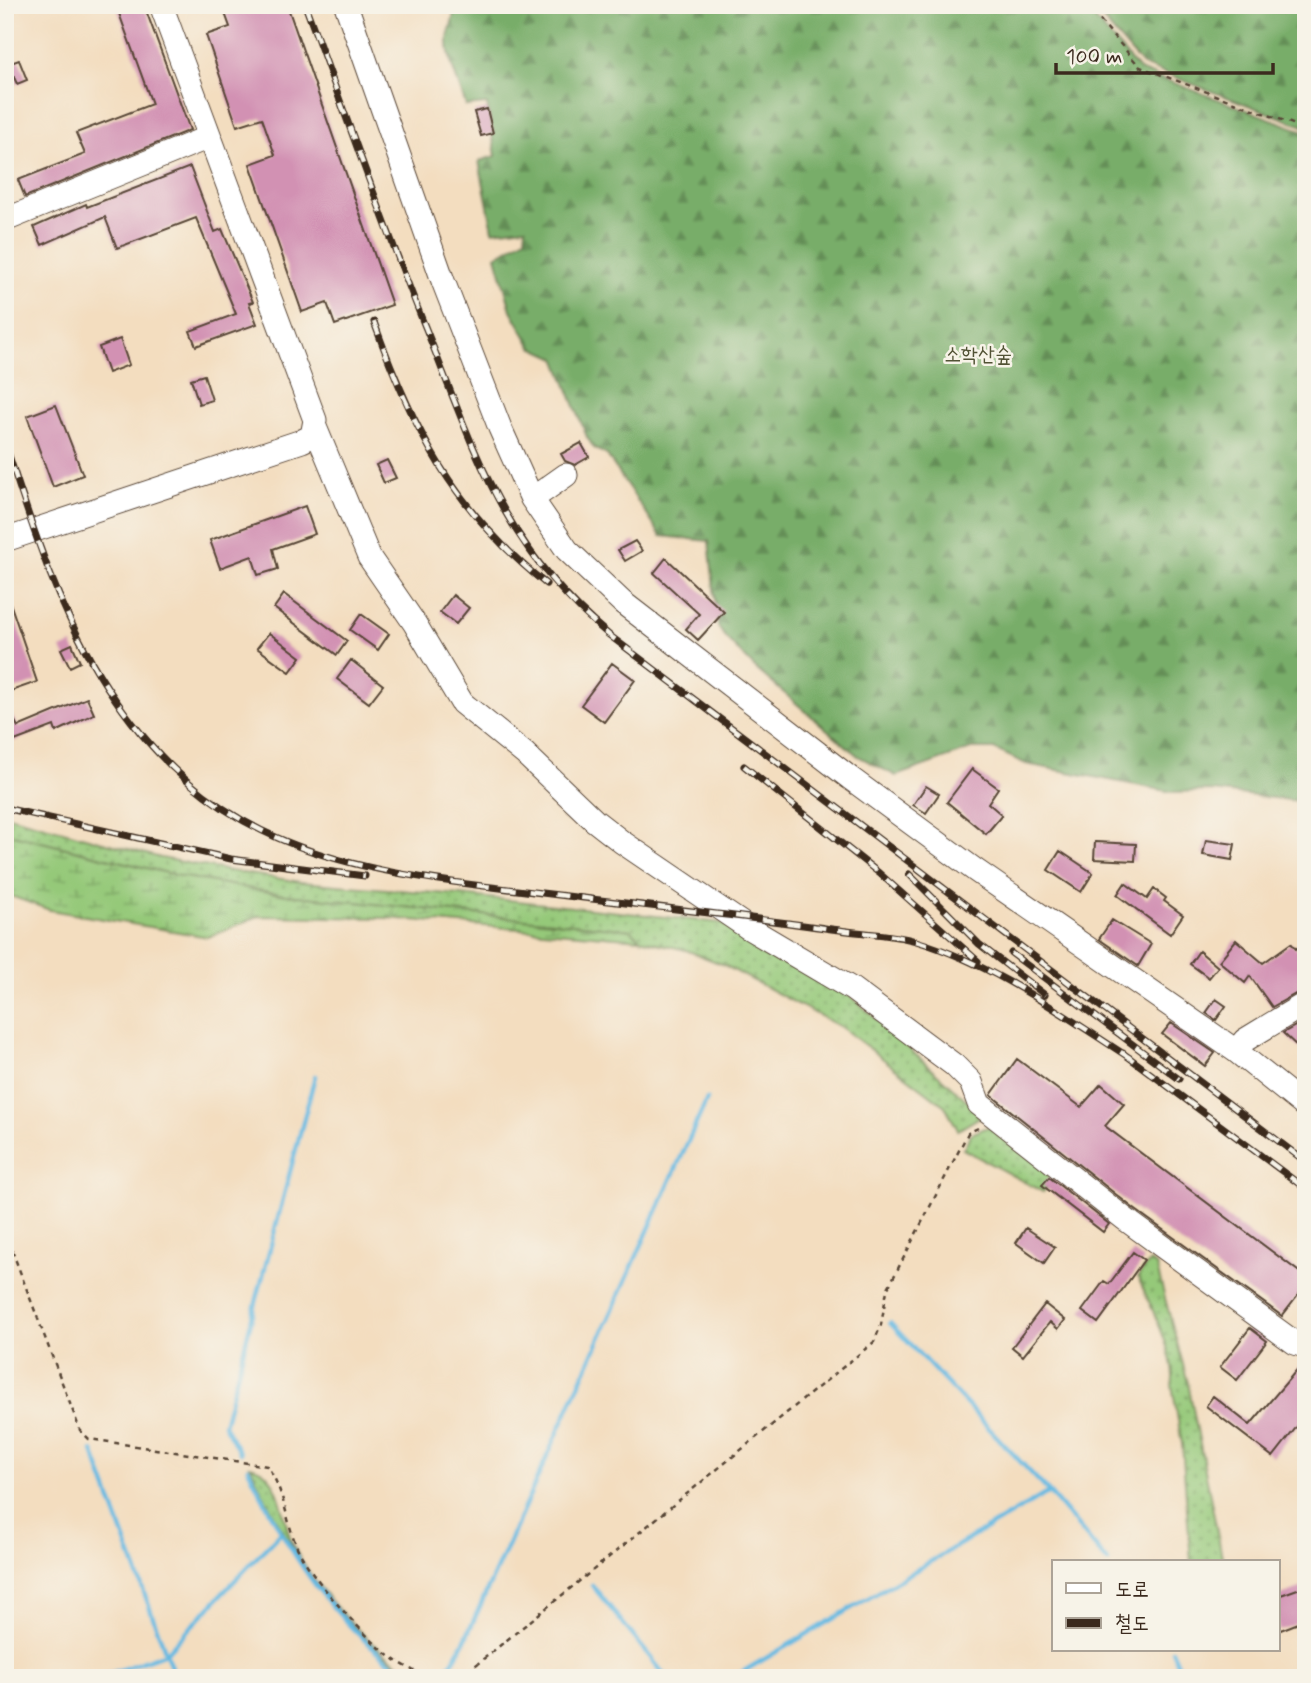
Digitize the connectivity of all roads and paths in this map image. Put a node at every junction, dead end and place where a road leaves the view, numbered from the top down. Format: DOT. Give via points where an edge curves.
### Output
graph roads {
  1 [pos="161,5"];
  2 [pos="346,5"];
  3 [pos="1087,5"];
  4 [pos="1306,130"];
  5 [pos="209,136"];
  6 [pos="5,220"];
  7 [pos="315,427"];
  8 [pos="566,475"];
  9 [pos="532,499"];
  10 [pos="5,540"];
  11 [pos="1306,1003"];
  12 [pos="1236,1051"];
  13 [pos="1306,1107"];
  14 [pos="996,1118"];
  15 [pos="5,1232"];
  16 [pos="1306,1342"];
  17 [pos="429,1678"];
  18 [pos="460,1678"];
  1 -- 5 [label="street"];
  2 -- 9 [label="street" via="448,293"];
  3 -- 4 [label="path" via="1140,67"];
  5 -- 6 [label="street"];
  5 -- 7 [label="street"];
  7 -- 10 [label="street" via="312,436 302,441"];
  7 -- 14 [label="street" via="369,557 462,703 622,842 747,927 852,989 954,1065 971,1082 979,1104"];
  8 -- 9 [label="street"];
  9 -- 12 [label="street" via="560,542 585,569 699,663 975,870"];
  11 -- 12 [label="street" via="1245,1040"];
  12 -- 13 [label="street"];
  14 -- 16 [label="street" via="1295,1343"];
  14 -- 18 [label="path" via="968,1133 887,1290 874,1342"];
  15 -- 17 [label="path" via="80,1430 89,1439 267,1466 281,1489 295,1543 309,1568 386,1653"];
}
